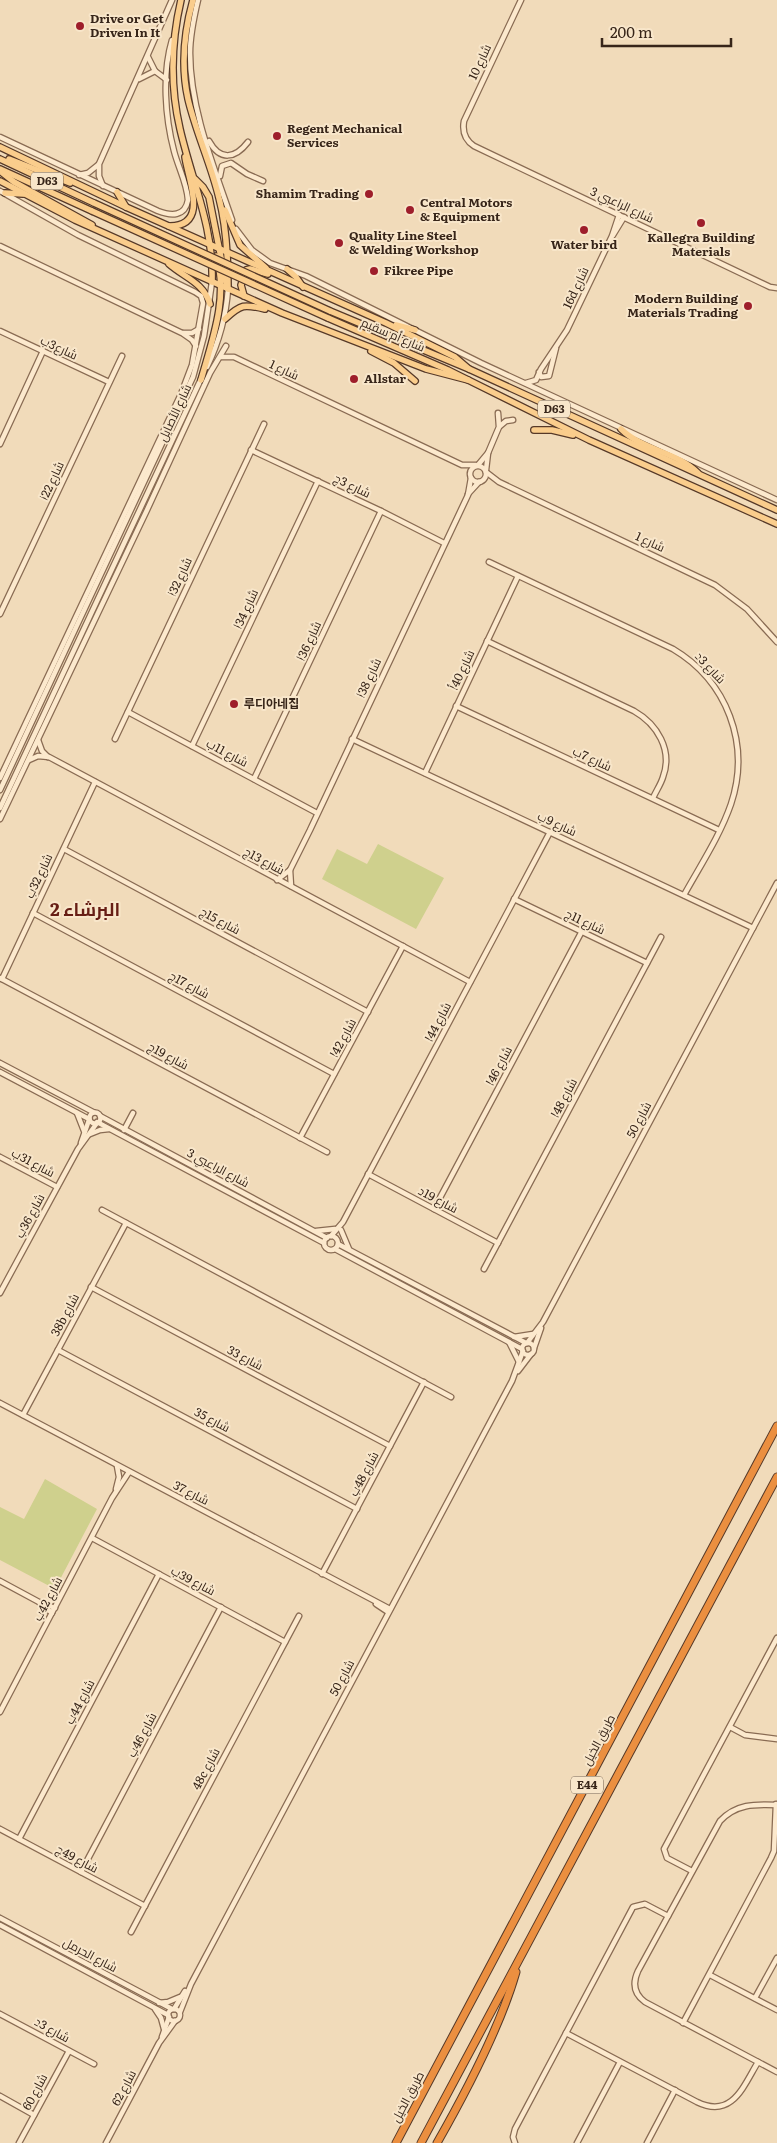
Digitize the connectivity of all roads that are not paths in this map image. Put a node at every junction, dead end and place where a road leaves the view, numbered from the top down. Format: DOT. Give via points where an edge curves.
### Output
graph roads {
  1 [pos="172,0"];
  2 [pos="180,0"];
  3 [pos="193,0"];
  4 [pos="198,0"];
  5 [pos="521,0"];
  6 [pos="175,31"];
  7 [pos="148,57"];
  8 [pos="155,72"];
  9 [pos="138,79"];
  10 [pos="167,80"];
  11 [pos="464,133"];
  12 [pos="205,135"];
  13 [pos="0,137"];
  14 [pos="183,142"];
  15 [pos="248,142"];
  16 [pos="0,147"];
  17 [pos="0,158"];
  18 [pos="99,164"];
  19 [pos="0,170"];
  20 [pos="79,175"];
  21 [pos="194,178"];
  22 [pos="0,181"];
  23 [pos="264,181"];
  24 [pos="221,185"];
  25 [pos="103,186"];
  26 [pos="3,192"];
  27 [pos="117,192"];
  28 [pos="95,193"];
  29 [pos="26,194"];
  30 [pos="220,199"];
  31 [pos="126,207"];
  32 [pos="621,216"];
  33 [pos="167,225"];
  34 [pos="99,230"];
  35 [pos="211,245"];
  36 [pos="0,246"];
  37 [pos="220,249"];
  38 [pos="228,253"];
  39 [pos="166,260"];
  40 [pos="287,269"];
  41 [pos="275,275"];
  42 [pos="212,282"];
  43 [pos="220,286"];
  44 [pos="303,287"];
  45 [pos="777,288"];
  46 [pos="228,290"];
  47 [pos="244,296"];
  48 [pos="210,304"];
  49 [pos="282,314"];
  50 [pos="225,319"];
  51 [pos="386,323"];
  52 [pos="199,329"];
  53 [pos="416,330"];
  54 [pos="0,331"];
  55 [pos="182,333"];
  56 [pos="361,344"];
  57 [pos="196,346"];
  58 [pos="556,347"];
  59 [pos="43,351"];
  60 [pos="122,356"];
  61 [pos="234,357"];
  62 [pos="219,358"];
  63 [pos="469,370"];
  64 [pos="539,372"];
  65 [pos="201,380"];
  66 [pos="468,380"];
  67 [pos="415,381"];
  68 [pos="109,382"];
  69 [pos="524,383"];
  70 [pos="183,394"];
  71 [pos="498,413"];
  72 [pos="513,420"];
  73 [pos="264,424"];
  74 [pos="499,427"];
  75 [pos="621,429"];
  76 [pos="534,430"];
  77 [pos="589,440"];
  78 [pos="0,444"];
  79 [pos="251,450"];
  80 [pos="488,454"];
  81 [pos="462,465"];
  82 [pos="477,465"];
  83 [pos="486,471"];
  84 [pos="701,476"];
  85 [pos="471,477"];
  86 [pos="318,480"];
  87 [pos="480,481"];
  88 [pos="499,482"];
  89 [pos="468,495"];
  90 [pos="777,500"];
  91 [pos="777,510"];
  92 [pos="382,511"];
  93 [pos="777,524"];
  94 [pos="132,542"];
  95 [pos="444,543"];
  96 [pos="124,546"];
  97 [pos="489,562"];
  98 [pos="518,576"];
  99 [pos="94,606"];
  100 [pos="0,614"];
  101 [pos="95,618"];
  102 [pos="487,642"];
  103 [pos="777,642"];
  104 [pos="456,706"];
  105 [pos="128,712"];
  106 [pos="38,739"];
  107 [pos="115,739"];
  108 [pos="352,739"];
  109 [pos="192,746"];
  110 [pos="49,757"];
  111 [pos="14,761"];
  112 [pos="26,763"];
  113 [pos="425,773"];
  114 [pos="1,776"];
  115 [pos="254,779"];
  116 [pos="95,782"];
  117 [pos="0,790"];
  118 [pos="653,798"];
  119 [pos="0,808"];
  120 [pos="316,813"];
  121 [pos="0,820"];
  122 [pos="719,830"];
  123 [pos="550,832"];
  124 [pos="64,849"];
  125 [pos="290,870"];
  126 [pos="277,880"];
  127 [pos="777,883"];
  128 [pos="291,886"];
  129 [pos="684,896"];
  130 [pos="514,899"];
  131 [pos="33,913"];
  132 [pos="753,928"];
  133 [pos="582,932"];
  134 [pos="661,937"];
  135 [pos="403,946"];
  136 [pos="647,962"];
  137 [pos="1,978"];
  138 [pos="470,982"];
  139 [pos="368,1012"];
  140 [pos="0,1063"];
  141 [pos="0,1072"];
  142 [pos="334,1074"];
  143 [pos="74,1110"];
  144 [pos="93,1112"];
  145 [pos="133,1113"];
  146 [pos="100,1116"];
  147 [pos="89,1119"];
  148 [pos="97,1123"];
  149 [pos="111,1130"];
  150 [pos="124,1130"];
  151 [pos="86,1135"];
  152 [pos="300,1138"];
  153 [pos="326,1152"];
  154 [pos="0,1157"];
  155 [pos="368,1174"];
  156 [pos="58,1187"];
  157 [pos="434,1209"];
  158 [pos="102,1210"];
  159 [pos="126,1223"];
  160 [pos="339,1229"];
  161 [pos="314,1231"];
  162 [pos="329,1237"];
  163 [pos="337,1242"];
  164 [pos="324,1243"];
  165 [pos="498,1243"];
  166 [pos="335,1249"];
  167 [pos="350,1250"];
  168 [pos="484,1269"];
  169 [pos="91,1287"];
  170 [pos="0,1294"];
  171 [pos="543,1322"];
  172 [pos="535,1333"];
  173 [pos="512,1336"];
  174 [pos="508,1341"];
  175 [pos="527,1343"];
  176 [pos="534,1348"];
  177 [pos="58,1350"];
  178 [pos="523,1350"];
  179 [pos="531,1354"];
  180 [pos="519,1363"];
  181 [pos="512,1381"];
  182 [pos="424,1382"];
  183 [pos="451,1396"];
  184 [pos="0,1403"];
  185 [pos="23,1415"];
  186 [pos="777,1426"];
  187 [pos="390,1446"];
  188 [pos="118,1466"];
  189 [pos="129,1472"];
  190 [pos="777,1477"];
  191 [pos="114,1495"];
  192 [pos="357,1509"];
  193 [pos="92,1538"];
  194 [pos="159,1574"];
  195 [pos="322,1574"];
  196 [pos="0,1581"];
  197 [pos="39,1602"];
  198 [pos="221,1607"];
  199 [pos="55,1608"];
  200 [pos="389,1610"];
  201 [pos="52,1613"];
  202 [pos="299,1616"];
  203 [pos="777,1638"];
  204 [pos="286,1642"];
  205 [pos="0,1712"];
  206 [pos="730,1727"];
  207 [pos="777,1739"];
  208 [pos="776,1804"];
  209 [pos="0,1829"];
  210 [pos="18,1839"];
  211 [pos="774,1858"];
  212 [pos="692,1871"];
  213 [pos="81,1872"];
  214 [pos="145,1906"];
  215 [pos="668,1916"];
  216 [pos="0,1918"];
  217 [pos="0,1925"];
  218 [pos="131,1932"];
  219 [pos="777,1958"];
  220 [pos="518,1962"];
  221 [pos="710,1975"];
  222 [pos="191,1984"];
  223 [pos="182,1996"];
  224 [pos="755,1998"];
  225 [pos="159,2003"];
  226 [pos="154,2008"];
  227 [pos="173,2009"];
  228 [pos="777,2010"];
  229 [pos="180,2012"];
  230 [pos="0,2014"];
  231 [pos="168,2016"];
  232 [pos="175,2021"];
  233 [pos="684,2022"];
  234 [pos="164,2030"];
  235 [pos="566,2033"];
  236 [pos="160,2043"];
  237 [pos="69,2051"];
  238 [pos="620,2062"];
  239 [pos="758,2062"];
  240 [pos="94,2064"];
  241 [pos="777,2072"];
  242 [pos="674,2090"];
  243 [pos="0,2096"];
  244 [pos="34,2115"];
  245 [pos="19,2143"];
  246 [pos="106,2143"];
  247 [pos="396,2143"];
  248 [pos="421,2143"];
  249 [pos="437,2143"];
  250 [pos="515,2143"];
  251 [pos="577,2143"];
  252 [pos="647,2143"];
  1 -- 7 [label="street"];
  2 -- 6 [label="main road, شارع الأصايل"];
  3 -- 30 [label="main road, شارع الأصايل" via="185,46 186,87"];
  4 -- 12 [label="street" via="190,60 193,88"];
  5 -- 11 [label="street, شارع 10" via="464,121"];
  6 -- 10 [label="street" via="168,57"];
  6 -- 14 [label="main road, شارع الأصايل" via="173,85"];
  7 -- 8 [label="street"];
  7 -- 9 [label="street"];
  8 -- 9 [label="street"];
  8 -- 10 [label="street"];
  9 -- 18 [label="street"];
  10 -- 27 [label="street" via="171,136 188,196 186,206 179,214 172,215"];
  11 -- 32 [label="street, شارع الراعبي 3" via="474,146"];
  12 -- 15 [label="street" via="214,150 225,155 237,153"];
  12 -- 24 [label="street"];
  13 -- 20 [label="street"];
  14 -- 21 [label="main road, شارع الأصايل"];
  14 -- 33 [label="main road" via="194,207 185,222"];
  16 -- 28 [label="main road"];
  17 -- 28 [label="main road"];
  17 -- 63 [label="main road, شارع أم سقيم / D63, bridge" via="330,311"];
  18 -- 20 [label="street" via="88,173"];
  18 -- 25 [label="street"];
  19 -- 34 [label="main road" via="14,182"];
  19 -- 66 [label="main road, شارع أم سقيم / D63, bridge"];
  20 -- 25 [label="street"];
  21 -- 35 [label="main road, شارع الأصايل"];
  21 -- 37 [label="main road" via="208,197"];
  22 -- 29 [label="main road"];
  23 -- 24 [label="street" via="228,163 220,170"];
  24 -- 40 [label="street" via="233,224 244,242 260,257"];
  25 -- 27 [label="street"];
  26 -- 29 [label="main road"];
  26 -- 52 [label="street" via="78,235 198,293 203,303"];
  27 -- 31 [label="main road"];
  28 -- 31 [label="main road"];
  29 -- 34 [label="main road"];
  30 -- 38 [label="main road, شارع الأصايل"];
  30 -- 41 [label="main road" via="240,245"];
  31 -- 33 [label="main road"];
  32 -- 45 [label="street, شارع الراعبي 3"];
  32 -- 58 [label="street, 16d شارع" via="618,229"];
  33 -- 35 [label="main road"];
  34 -- 39 [label="main road"];
  35 -- 37 [label="main road"];
  35 -- 42 [label="main road, شارع الأصايل"];
  35 -- 43 [label="main road"];
  36 -- 55 [label="street"];
  37 -- 38 [label="main road"];
  37 -- 46 [label="main road"];
  38 -- 41 [label="main road"];
  38 -- 46 [label="main road, شارع الأصايل"];
  39 -- 42 [label="main road"];
  39 -- 48 [label="main road" via="199,285"];
  40 -- 44 [label="main road"];
  40 -- 53 [label="street"];
  41 -- 44 [label="main road"];
  41 -- 47 [label="main road" via="246,270 241,285"];
  42 -- 43 [label="main road"];
  42 -- 48 [label="street, شارع الأصايل"];
  43 -- 46 [label="main road"];
  43 -- 65 [label="main road" via="215,329"];
  44 -- 51 [label="main road"];
  46 -- 47 [label="main road"];
  46 -- 50 [label="street, شارع الأصايل"];
  47 -- 49 [label="main road"];
  48 -- 70 [label="street, شارع الأصايل" via="200,354"];
  49 -- 50 [label="main road" via="245,305"];
  49 -- 56 [label="main road"];
  50 -- 65 [label="street, شارع الأصايل"];
  51 -- 53 [label="main road"];
  51 -- 63 [label="main road" via="455,356"];
  52 -- 55 [label="street" via="190,334"];
  52 -- 57 [label="street"];
  53 -- 69 [label="street"];
  54 -- 59 [label="street, شارع3ب"];
  55 -- 57 [label="street"];
  56 -- 66 [label="main road" via="434,372"];
  56 -- 67 [label="main road" via="394,363"];
  57 -- 70 [label="street"];
  58 -- 64 [label="street, 16d شارع"];
  58 -- 64 [label="street, 16d شارع" via="549,376 542,376"];
  59 -- 68 [label="street, شارع3ب"];
  59 -- 78 [label="street"];
  60 -- 68 [label="street, شارع 22ا"];
  61 -- 62 [label="street, شارع 1"];
  61 -- 62 [label="street, شارع 1" via="226,346"];
  61 -- 81 [label="street, شارع 1"];
  62 -- 94 [label="street"];
  63 -- 84 [label="main road, شارع أم سقيم / D63"];
  64 -- 69 [label="street, 16d شارع" via="536,380"];
  65 -- 96 [label="street, شارع الأصايل"];
  66 -- 77 [label="main road, شارع أم سقيم / D63"];
  68 -- 100 [label="street, شارع 22ا"];
  69 -- 75 [label="street"];
  70 -- 111 [label="street, شارع الأصايل"];
  70 -- 114 [label="street"];
  71 -- 74 [label="street"];
  72 -- 74 [label="street"];
  73 -- 79 [label="street, شارع 32ا"];
  74 -- 80 [label="street"];
  75 -- 84 [label="main road" via="685,462"];
  75 -- 90 [label="street"];
  76 -- 77 [label="main road" via="556,430"];
  77 -- 93 [label="main road, شارع أم سقيم / D63"];
  79 -- 86 [label="street, شارع 3ج"];
  79 -- 105 [label="street, شارع 32ا"];
  80 -- 82 [label="street"];
  80 -- 83 [label="street"];
  81 -- 82 [label="street, شارع 1"];
  81 -- 85 [label="street, شارع 1"];
  82 -- 83 [label="street"];
  82 -- 85 [label="street" via="470,470"];
  83 -- 87 [label="street" via="486,477"];
  83 -- 88 [label="street, شارع 1"];
  84 -- 91 [label="main road, شارع أم سقيم / D63"];
  85 -- 87 [label="street"];
  85 -- 89 [label="street, شارع 38ا"];
  86 -- 92 [label="street, شارع 3ج"];
  86 -- 109 [label="street, شارع 34ا"];
  87 -- 88 [label="street, شارع 1"];
  87 -- 89 [label="street, شارع 38ا"];
  88 -- 103 [label="street, شارع 1" via="715,585 747,609"];
  89 -- 95 [label="street, شارع 38ا"];
  92 -- 95 [label="street, شارع 3ج"];
  92 -- 115 [label="street, شارع 36ا"];
  94 -- 96 [label="street"];
  94 -- 101 [label="street"];
  95 -- 108 [label="street, شارع 38ا"];
  96 -- 99 [label="street, شارع الأصايل"];
  97 -- 98 [label="street, شارع 3د"];
  98 -- 102 [label="street, شارع 40أ"];
  98 -- 122 [label="street, شارع 3د" via="673,649 714,684 732,718 738,756 735,788"];
  99 -- 101 [label="street"];
  99 -- 119 [label="street, شارع الأصايل"];
  101 -- 106 [label="street"];
  102 -- 104 [label="street, شارع 40أ"];
  102 -- 118 [label="street" via="647,720 662,739 666,755 663,778"];
  104 -- 113 [label="street, شارع 40أ"];
  104 -- 118 [label="street, شارع 7ب"];
  105 -- 107 [label="street, شارع 32ا"];
  105 -- 109 [label="street, شارع 11ب"];
  106 -- 110 [label="street" via="42,751"];
  106 -- 112 [label="street"];
  108 -- 113 [label="street, شارع 9ب"];
  108 -- 120 [label="street, شارع 38ا"];
  109 -- 115 [label="street, شارع 11ب"];
  110 -- 112 [label="street" via="34,757"];
  110 -- 116 [label="street, شارع 13ج"];
  111 -- 114 [label="street"];
  111 -- 117 [label="street, شارع الأصايل"];
  112 -- 121 [label="street"];
  113 -- 123 [label="street, شارع 9ب"];
  115 -- 120 [label="street, شارع 11ب"];
  116 -- 124 [label="street, شارع 32ب"];
  116 -- 126 [label="street, شارع 13ج"];
  118 -- 122 [label="street, شارع 7ب"];
  120 -- 125 [label="street, شارع 38ا"];
  122 -- 129 [label="street, شارع 3د"];
  123 -- 129 [label="street, شارع 9ب"];
  123 -- 130 [label="street, شارع 44ا"];
  124 -- 131 [label="street, شارع 32ب"];
  124 -- 139 [label="street, شارع 15ج"];
  125 -- 126 [label="street, شارع 38ا"];
  125 -- 128 [label="street, شارع 38ا"];
  126 -- 128 [label="street, شارع 13ج"];
  127 -- 132 [label="street"];
  128 -- 135 [label="street, شارع 13ج"];
  129 -- 132 [label="street, شارع 9ب"];
  130 -- 133 [label="street, شارع 11ج"];
  130 -- 138 [label="street, شارع 44ا"];
  131 -- 137 [label="street, شارع 32ب"];
  131 -- 142 [label="street, شارع 17ج"];
  132 -- 171 [label="street, شارع 50"];
  133 -- 136 [label="street, شارع 11ج"];
  133 -- 157 [label="street, شارع 46ا"];
  134 -- 136 [label="street, شارع 48ا"];
  135 -- 138 [label="street, شارع 13ج"];
  135 -- 139 [label="street, شارع 42ا"];
  136 -- 165 [label="street, شارع 48ا"];
  137 -- 152 [label="street, شارع 19ج"];
  138 -- 155 [label="street, شارع 44ا"];
  139 -- 142 [label="street, شارع 42ا"];
  140 -- 144 [label="street"];
  141 -- 143 [label="street"];
  142 -- 152 [label="street, شارع 42ا"];
  143 -- 147 [label="street"];
  143 -- 151 [label="street" via="82,1120"];
  144 -- 146 [label="street"];
  144 -- 147 [label="street"];
  145 -- 150 [label="street"];
  146 -- 148 [label="street"];
  146 -- 150 [label="street, شارع الراعبي 3"];
  147 -- 148 [label="street"];
  147 -- 151 [label="street, شارع 36ب"];
  148 -- 149 [label="street, شارع الراعبي 3"];
  148 -- 151 [label="street, شارع 36ب"];
  149 -- 151 [label="street"];
  149 -- 164 [label="street, شارع الراعبي 3"];
  150 -- 161 [label="street, شارع الراعبي 3"];
  151 -- 156 [label="street, شارع 36ب"];
  152 -- 153 [label="street, شارع 19ج"];
  154 -- 156 [label="street, شارع 31ب"];
  155 -- 157 [label="street, شارع 19د"];
  155 -- 160 [label="street, شارع 44ا"];
  156 -- 170 [label="street, شارع 36ب"];
  157 -- 165 [label="street, شارع 19د"];
  158 -- 159 [label="street"];
  159 -- 169 [label="street, 38b شارع"];
  159 -- 182 [label="street"];
  160 -- 161 [label="street"];
  160 -- 162 [label="street, شارع 44ا"];
  160 -- 163 [label="street, شارع 44ا"];
  160 -- 167 [label="street"];
  161 -- 162 [label="street, شارع الراعبي 3"];
  162 -- 163 [label="street, شارع الراعبي 3"];
  162 -- 164 [label="street, شارع 44ا"];
  163 -- 166 [label="street, شارع 44ا"];
  163 -- 167 [label="street"];
  164 -- 166 [label="street, شارع الراعبي 3" via="328,1249"];
  165 -- 168 [label="street, شارع 48ا"];
  166 -- 174 [label="street"];
  167 -- 173 [label="street"];
  169 -- 177 [label="street, 38b شارع"];
  169 -- 187 [label="street, شارع 33"];
  171 -- 172 [label="street, شارع 50"];
  171 -- 176 [label="street, شارع 50"];
  172 -- 173 [label="street"];
  172 -- 175 [label="street, شارع 50"];
  173 -- 175 [label="street"];
  174 -- 178 [label="street"];
  174 -- 180 [label="street"];
  175 -- 176 [label="street"];
  175 -- 178 [label="street"];
  176 -- 179 [label="street"];
  177 -- 185 [label="street, 38b شارع"];
  177 -- 192 [label="street, شارع 35"];
  178 -- 179 [label="street"];
  178 -- 180 [label="street, شارع 50"];
  179 -- 181 [label="street, شارع 50"];
  180 -- 181 [label="street, شارع 50"];
  181 -- 200 [label="street, شارع 50"];
  182 -- 183 [label="street"];
  182 -- 187 [label="street, شارع 48ب"];
  184 -- 185 [label="street, شارع 37"];
  185 -- 188 [label="street, شارع 37"];
  186 -- 247 [label="highway, طريق الخيل / E44"];
  187 -- 192 [label="street, شارع 48ب"];
  188 -- 189 [label="street, شارع 37"];
  188 -- 191 [label="street, شارع 42ب"];
  189 -- 191 [label="street, شارع 42ب"];
  189 -- 195 [label="street, شارع 37"];
  190 -- 220 [label="highway, E44"];
  191 -- 193 [label="street, شارع 42ب"];
  192 -- 195 [label="street, شارع 48ب"];
  193 -- 194 [label="street, شارع 39ب"];
  193 -- 199 [label="street, شارع 42ب"];
  194 -- 198 [label="street, شارع 39ب"];
  194 -- 210 [label="street, شارع 44ب"];
  195 -- 200 [label="street, شارع 37"];
  196 -- 197 [label="street"];
  197 -- 199 [label="street"];
  197 -- 201 [label="street"];
  198 -- 204 [label="street, شارع 39ب"];
  198 -- 213 [label="street, شارع 46ب"];
  199 -- 201 [label="street, شارع 42ب"];
  200 -- 222 [label="street, شارع 50"];
  201 -- 205 [label="street, شارع 42ب"];
  202 -- 204 [label="street, 48c شارع"];
  203 -- 206 [label="street"];
  204 -- 214 [label="street, 48c شارع"];
  206 -- 207 [label="street" via="746,1736"];
  206 -- 212 [label="street" via="664,1849 667,1858"];
  208 -- 211 [label="street"];
  208 -- 212 [label="street" via="744,1805 725,1816"];
  209 -- 210 [label="street, شارع 49ج"];
  210 -- 213 [label="street, شارع 49ج"];
  211 -- 221 [label="street"];
  212 -- 215 [label="street"];
  213 -- 214 [label="street, شارع 49ج"];
  214 -- 218 [label="street, 48c شارع"];
  215 -- 233 [label="street" via="634,1985 640,1998"];
  215 -- 235 [label="street" via="645,1904 633,1907"];
  216 -- 225 [label="street, شارع الحرمل"];
  217 -- 226 [label="street, شارع الحرمل"];
  219 -- 224 [label="street"];
  220 -- 248 [label="highway, E44"];
  220 -- 249 [label="highway" via="489,2040"];
  221 -- 224 [label="street"];
  221 -- 233 [label="street"];
  222 -- 223 [label="street, شارع 50"];
  222 -- 229 [label="street, شارع 50"];
  223 -- 225 [label="street"];
  223 -- 227 [label="street, شارع 50"];
  224 -- 228 [label="street"];
  225 -- 227 [label="street, شارع الحرمل"];
  226 -- 231 [label="street, شارع الحرمل"];
  226 -- 234 [label="street"];
  227 -- 229 [label="street, شارع الحرمل"];
  227 -- 231 [label="street, شارع 50"];
  229 -- 232 [label="street, شارع 50" via="180,2018"];
  230 -- 237 [label="street, شارع 3د"];
  231 -- 232 [label="street, شارع الحرمل"];
  231 -- 234 [label="street, شارع 62"];
  232 -- 236 [label="street, شارع 62"];
  233 -- 239 [label="street"];
  234 -- 236 [label="street, شارع 62"];
  235 -- 238 [label="street"];
  235 -- 250 [label="street" via="513,2133"];
  236 -- 246 [label="street, شارع 62"];
  237 -- 240 [label="street, شارع 3د"];
  237 -- 244 [label="street, شارع 60"];
  238 -- 242 [label="street"];
  238 -- 251 [label="street"];
  239 -- 241 [label="street"];
  239 -- 242 [label="street" via="737,2097 722,2106 705,2106"];
  242 -- 252 [label="street"];
  243 -- 244 [label="street"];
  244 -- 245 [label="street, شارع 60"];
}
